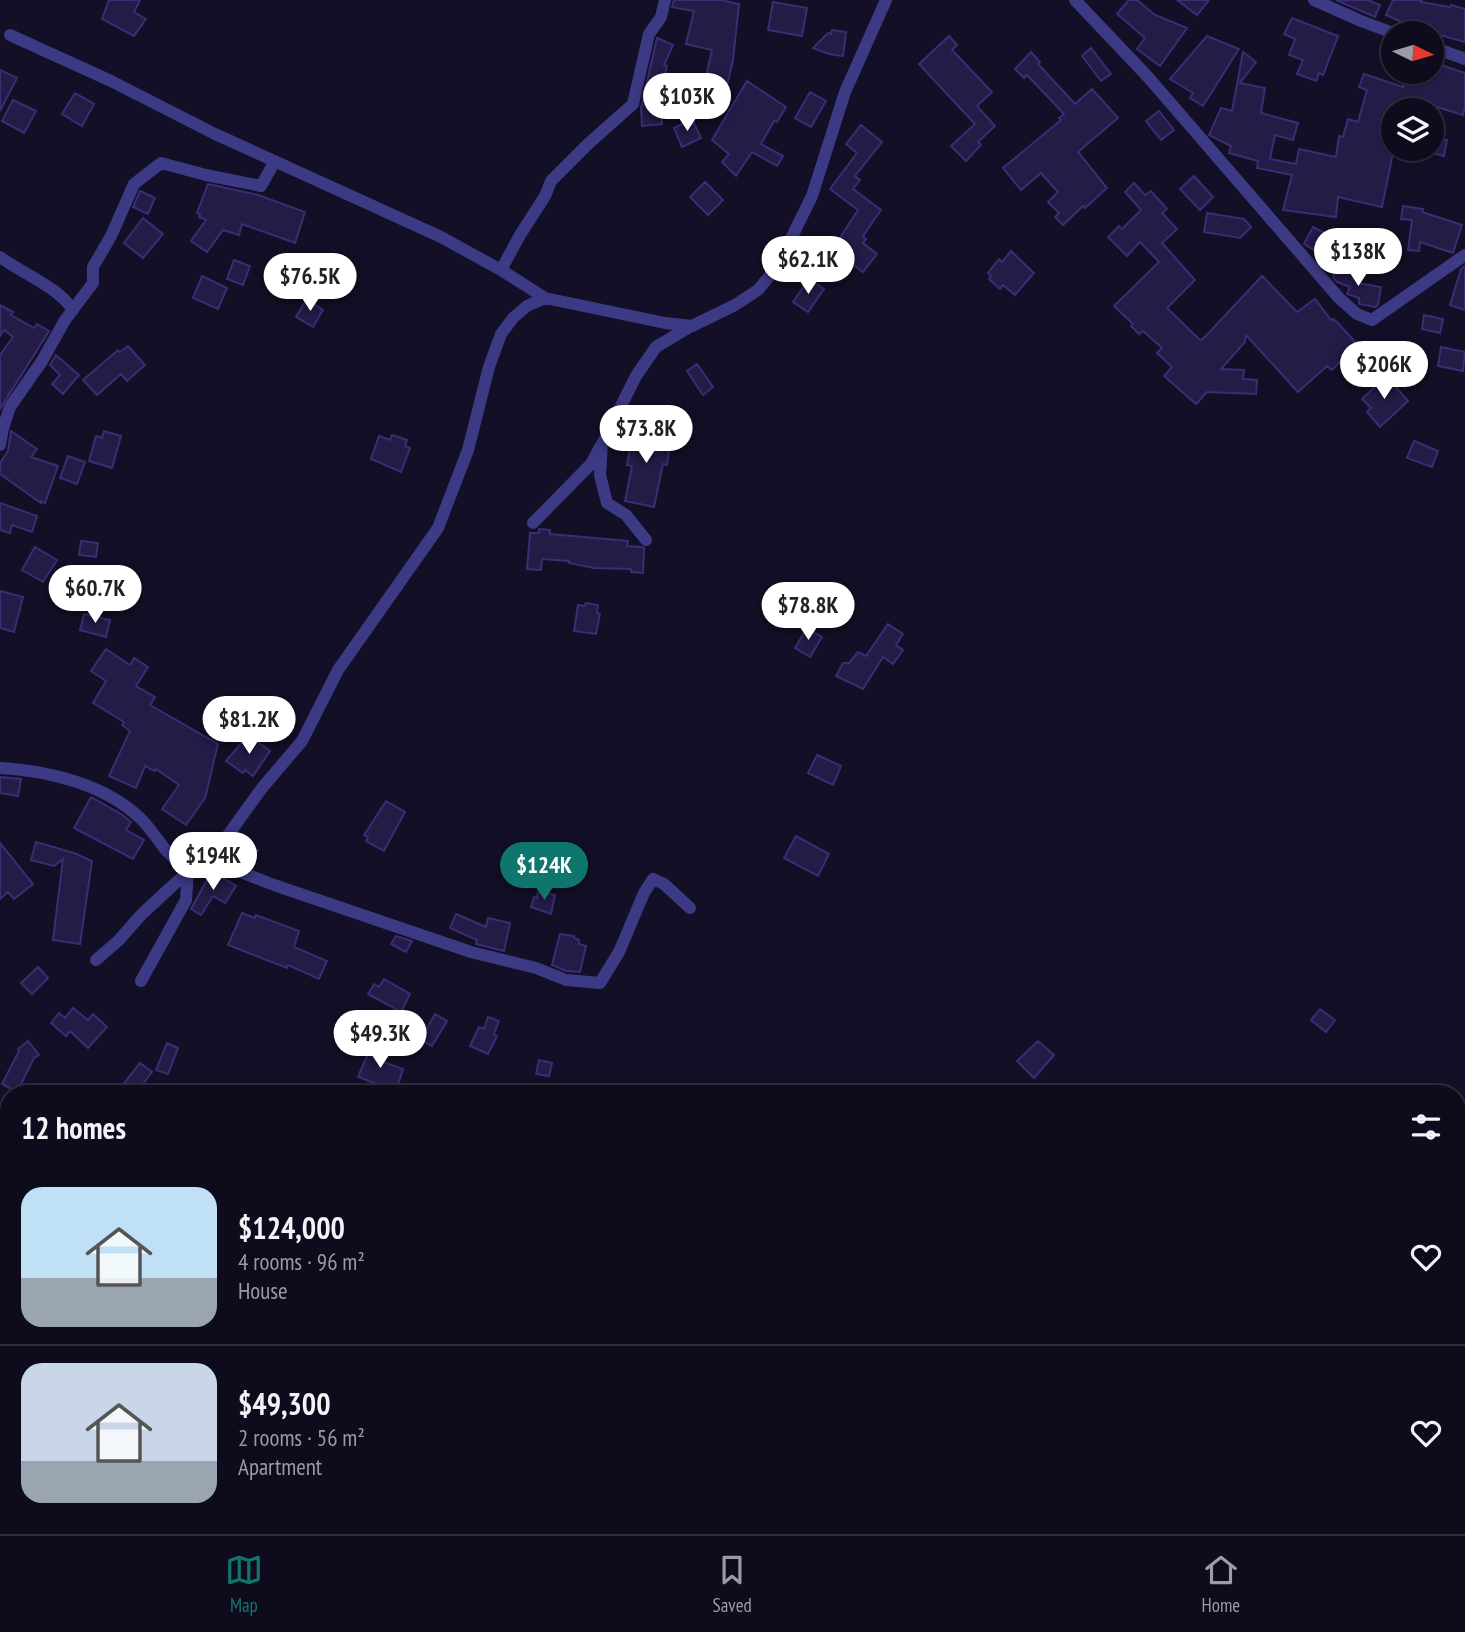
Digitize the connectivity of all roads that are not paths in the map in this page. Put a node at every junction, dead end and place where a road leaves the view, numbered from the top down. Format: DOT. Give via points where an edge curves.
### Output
graph roads {
  1 [pos="665,0"];
  2 [pos="886,0"];
  3 [pos="1075,0"];
  4 [pos="1314,0"];
  5 [pos="1381,29"];
  6 [pos="10,35"];
  7 [pos="1444,51"];
  8 [pos="1465,59"];
  9 [pos="275,161"];
  10 [pos="1465,254"];
  11 [pos="0,257"];
  12 [pos="501,270"];
  13 [pos="545,298"];
  14 [pos="73,310"];
  15 [pos="692,326"];
  16 [pos="602,444"];
  17 [pos="0,445"];
  18 [pos="533,523"];
  19 [pos="646,540"];
  20 [pos="0,768"];
  21 [pos="210,860"];
  22 [pos="188,872"];
  23 [pos="690,908"];
  24 [pos="96,961"];
  25 [pos="141,981"];
  1 -- 12 [label="street" via="661,17 649,34 633,104 551,181"];
  2 -- 15 [label="street" via="845,92 812,196 777,267 758,290"];
  3 -- 10 [label="street" via="1357,314 1372,320"];
  4 -- 5 [label="street"];
  6 -- 9 [label="street"];
  7 -- 8 [label="street"];
  9 -- 12 [label="street" via="406,220"];
  9 -- 14 [label="street" via="261,186 161,163 134,184 93,267 93,283"];
  11 -- 14 [label="street" via="65,297"];
  12 -- 13 [label="street"];
  13 -- 15 [label="street"];
  13 -- 21 [label="street" via="527,306 501,334 468,450 438,528 338,670 302,741"];
  14 -- 17 [label="street" via="10,407"];
  15 -- 16 [label="street" via="656,347"];
  16 -- 18 [label="street" via="591,464"];
  16 -- 19 [label="street" via="600,475 607,503 626,515"];
  20 -- 22 [label="street" via="83,784 109,796 142,819"];
  21 -- 22 [label="street"];
  21 -- 23 [label="street" via="471,952 566,980 600,983 653,879"];
  22 -- 24 [label="street"];
  22 -- 25 [label="street" via="186,900"];
}
